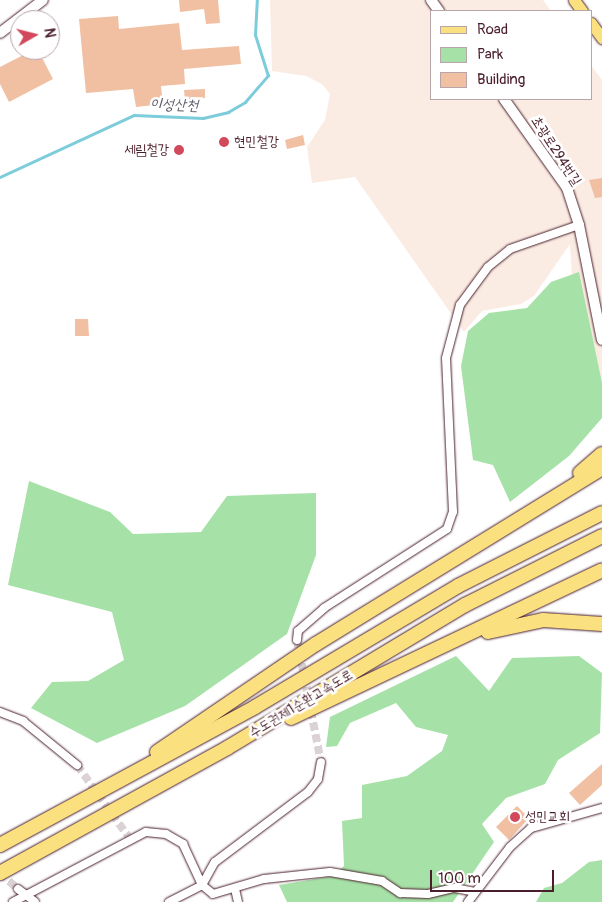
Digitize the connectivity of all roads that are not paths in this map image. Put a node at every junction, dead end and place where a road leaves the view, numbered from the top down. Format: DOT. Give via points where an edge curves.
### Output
graph roads {
  1 [pos="43,0"];
  2 [pos="592,24"];
  3 [pos="0,33"];
  4 [pos="602,38"];
  5 [pos="505,100"];
  6 [pos="578,225"];
  7 [pos="602,340"];
  8 [pos="602,454"];
  9 [pos="602,468"];
  10 [pos="554,495"];
  11 [pos="602,512"];
  12 [pos="602,536"];
  13 [pos="602,570"];
  14 [pos="602,624"];
  15 [pos="465,638"];
  16 [pos="297,640"];
  17 [pos="0,712"];
  18 [pos="227,748"];
  19 [pos="321,762"];
  20 [pos="78,765"];
  21 [pos="115,784"];
  22 [pos="602,808"];
  23 [pos="0,845"];
  24 [pos="0,873"];
  25 [pos="202,885"];
  26 [pos="18,889"];
  27 [pos="235,889"];
  28 [pos="475,892"];
  29 [pos="213,894"];
  30 [pos="27,896"];
  31 [pos="13,902"];
  32 [pos="35,902"];
  33 [pos="169,902"];
  34 [pos="208,902"];
  35 [pos="238,902"];
  36 [pos="468,902"];
  1 -- 3 [label="street"];
  2 -- 4 [label="main road"];
  5 -- 6 [label="street, 초광로294번길" via="566,188"];
  6 -- 7 [label="street, 초광로294번길"];
  6 -- 16 [label="street" via="510,249 488,267 460,305 446,358 453,512 448,529 324,608 298,631"];
  8 -- 10 [label="highway"];
  9 -- 10 [label="highway"];
  10 -- 21 [label="highway" via="229,701"];
  11 -- 21 [label="highway, 수도권제1순환고속도로" via="458,586 255,707"];
  12 -- 18 [label="highway, 수도권제1순환고속도로" via="465,605"];
  13 -- 15 [label="highway"];
  14 -- 15 [label="highway" via="543,620"];
  15 -- 18 [label="highway"];
  17 -- 20 [label="street" via="23,721"];
  18 -- 24 [label="highway, 수도권제1순환고속도로"];
  19 -- 25 [label="street" via="314,787 215,862"];
  21 -- 23 [label="highway, 수도권제1순환고속도로"];
  22 -- 28 [label="street" via="531,828 510,847"];
  25 -- 29 [label="street"];
  25 -- 30 [label="street" via="183,844 166,834 146,832"];
  25 -- 33 [label="street"];
  26 -- 30 [label="street"];
  27 -- 28 [label="street" via="264,880 330,872 382,881 400,893 428,894 455,888"];
  27 -- 29 [label="street"];
  27 -- 35 [label="street"];
  28 -- 36 [label="street"];
  29 -- 34 [label="street"];
  30 -- 31 [label="street"];
  30 -- 32 [label="street"];
}
